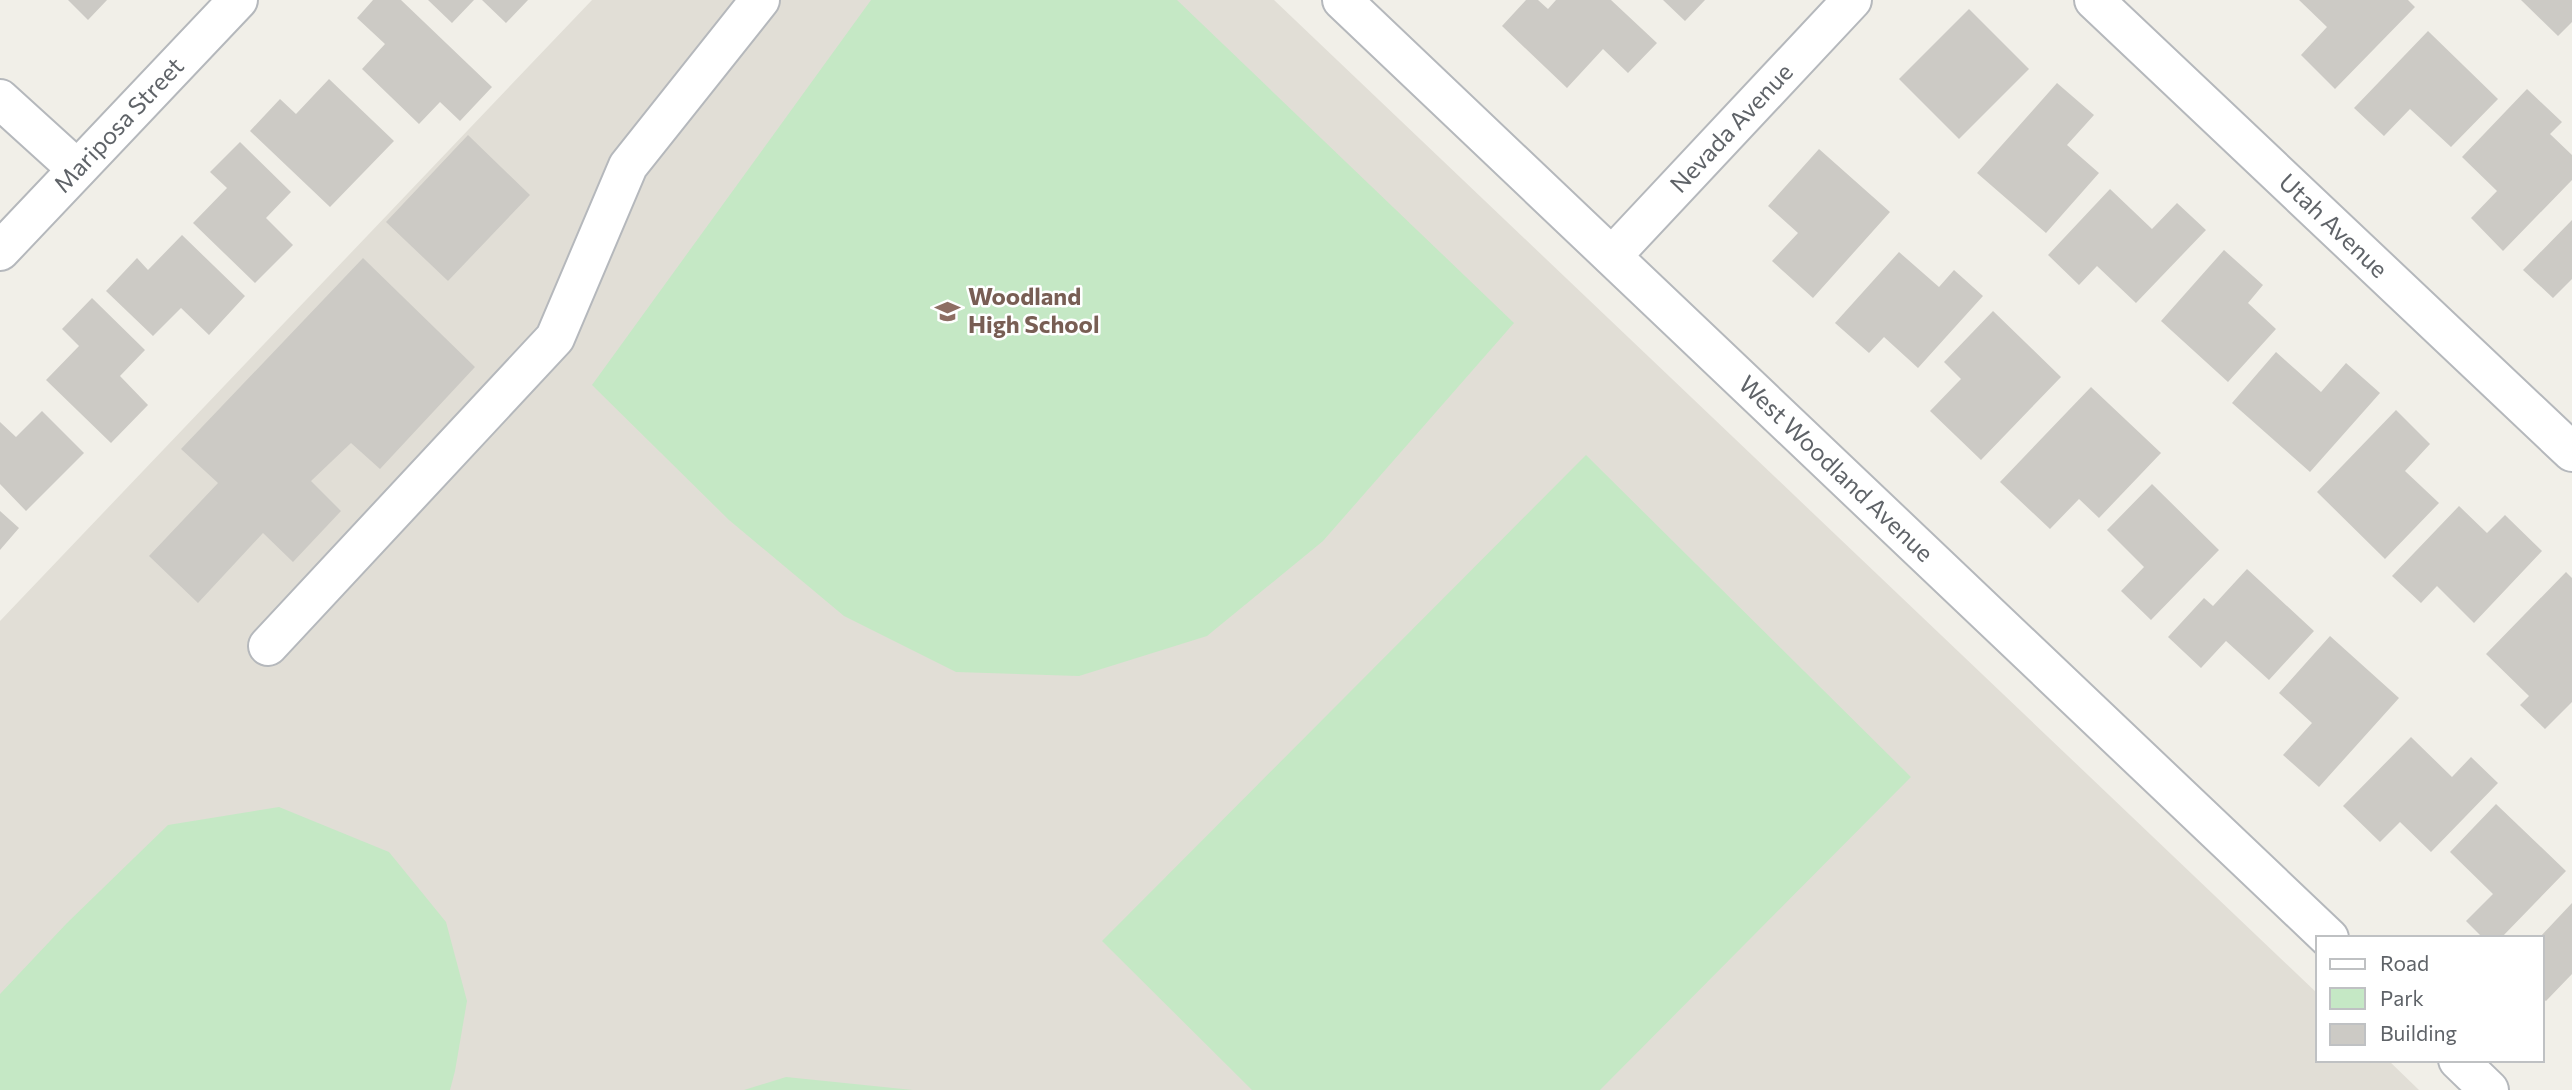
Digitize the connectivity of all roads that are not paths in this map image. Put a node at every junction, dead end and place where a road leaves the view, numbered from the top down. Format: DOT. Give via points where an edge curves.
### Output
graph roads {
  1 [pos="238,0"];
  2 [pos="760,0"];
  3 [pos="1342,0"];
  4 [pos="1852,0"];
  5 [pos="2094,0"];
  6 [pos="0,99"];
  7 [pos="77,169"];
  8 [pos="0,251"];
  9 [pos="1612,256"];
  10 [pos="2572,452"];
  11 [pos="268,646"];
  12 [pos="2327,936"];
  13 [pos="2460,1062"];
  14 [pos="2489,1090"];
  1 -- 7 [label="street, Mariposa Street"];
  2 -- 11 [label="street" via="628,166 555,338"];
  3 -- 9 [label="street, West Woodland Avenue"];
  4 -- 9 [label="street, Nevada Avenue"];
  5 -- 10 [label="street, Utah Avenue"];
  6 -- 7 [label="street"];
  7 -- 8 [label="street, Mariposa Street"];
  9 -- 12 [label="street, West Woodland Avenue"];
  13 -- 14 [label="street"];
}
